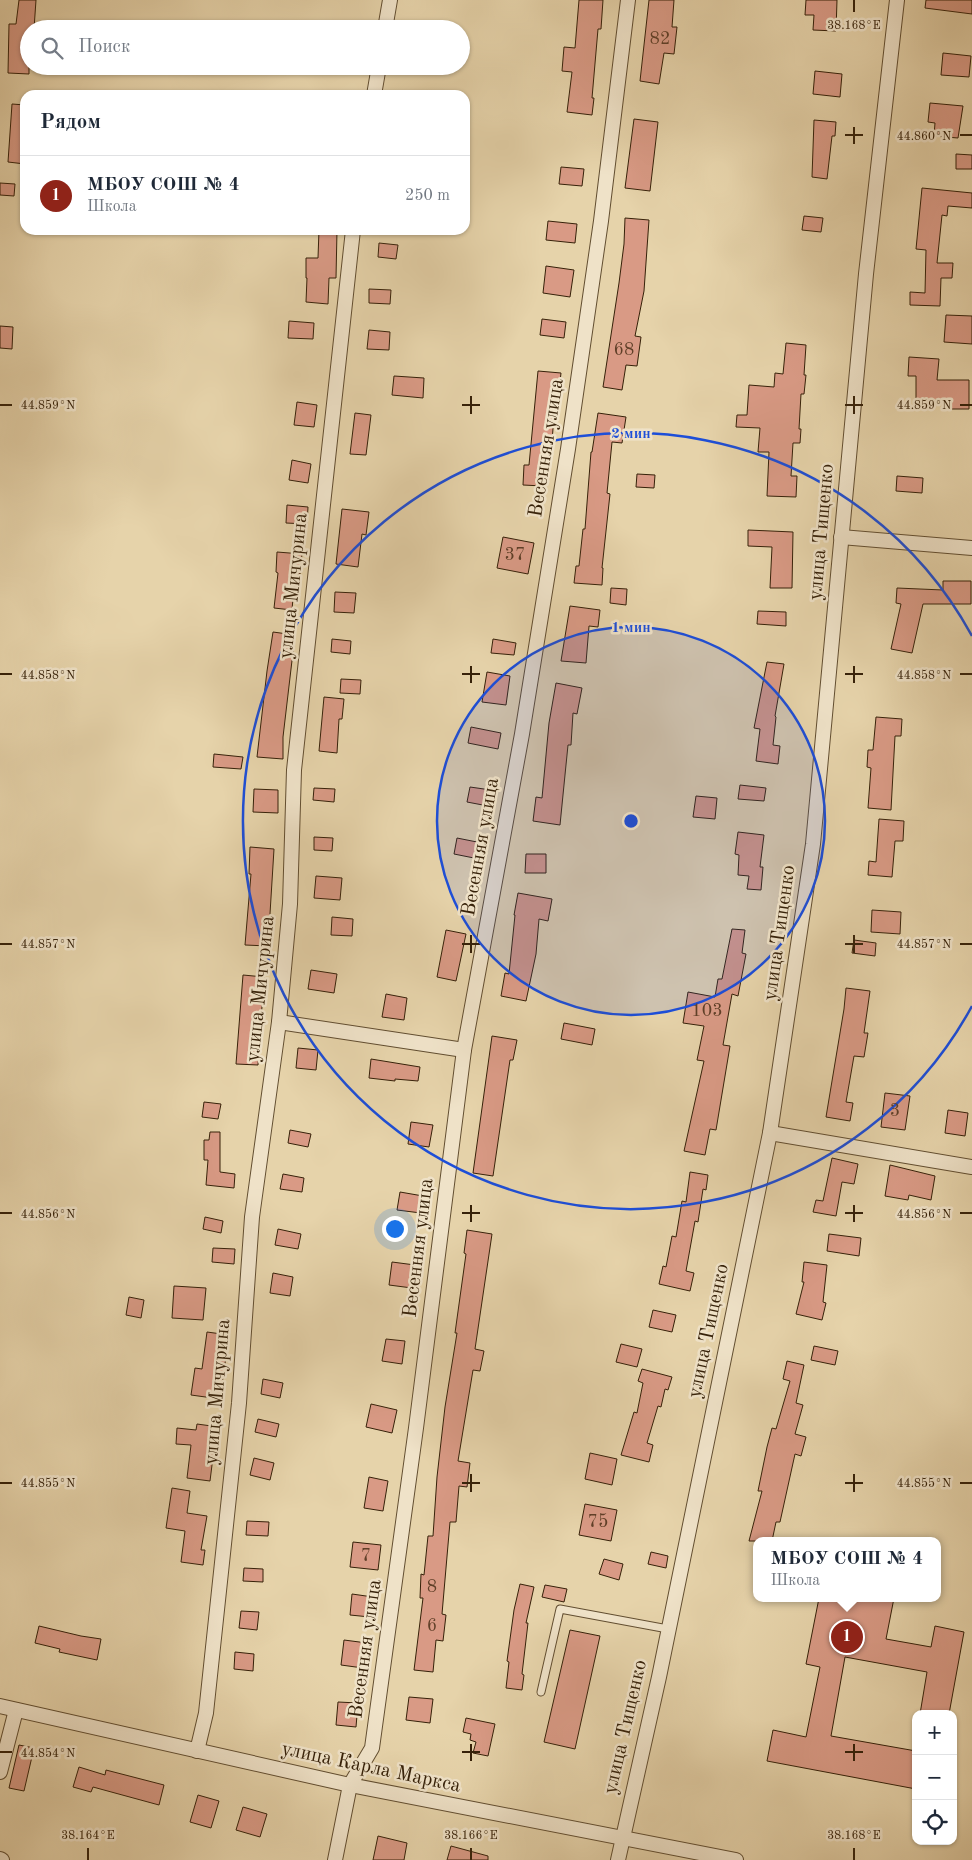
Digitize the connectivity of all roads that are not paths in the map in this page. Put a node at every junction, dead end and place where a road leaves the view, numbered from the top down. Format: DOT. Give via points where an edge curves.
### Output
graph roads {
  1 [pos="390,0"];
  2 [pos="628,0"];
  3 [pos="897,0"];
  4 [pos="387,20"];
  5 [pos="377,75"];
  6 [pos="375,90"];
  7 [pos="352,235"];
  8 [pos="841,537"];
  9 [pos="972,548"];
  10 [pos="279,1022"];
  11 [pos="464,1050"];
  12 [pos="770,1133"];
  13 [pos="972,1167"];
  14 [pos="668,1629"];
  15 [pos="541,1692"];
  16 [pos="0,1706"];
  17 [pos="16,1710"];
  18 [pos="197,1751"];
  19 [pos="0,1772"];
  20 [pos="350,1785"];
  21 [pos="622,1839"];
  22 [pos="336,1860"];
  23 [pos="618,1860"];
  24 [pos="736,1860"];
  1 -- 4 [label="street"];
  2 -- 11 [label="street, Весенняя улица" via="601,221 568,449 522,734"];
  3 -- 8 [label="street, улица Тищенко"];
  5 -- 6 [label="street"];
  7 -- 10 [label="street, улица Мичурина" via="294,770 290,904"];
  8 -- 9 [label="street"];
  8 -- 12 [label="street, улица Тищенко" via="813,844"];
  10 -- 11 [label="street"];
  10 -- 18 [label="street, улица Мичурина" via="252,1217 239,1403 206,1714"];
  11 -- 20 [label="street, Весенняя улица" via="372,1748"];
  12 -- 13 [label="street"];
  12 -- 14 [label="street, улица Тищенко"];
  14 -- 15 [label="lane" via="560,1610"];
  14 -- 21 [label="street, улица Тищенко"];
  16 -- 17 [label="street, улица Карла Маркса"];
  17 -- 18 [label="street, улица Карла Маркса"];
  17 -- 19 [label="street"];
  18 -- 20 [label="street, улица Карла Маркса"];
  20 -- 21 [label="street, улица Карла Маркса"];
  20 -- 22 [label="street"];
  21 -- 23 [label="street, улица Тищенко"];
  21 -- 24 [label="street, улица Карла Маркса"];
}
